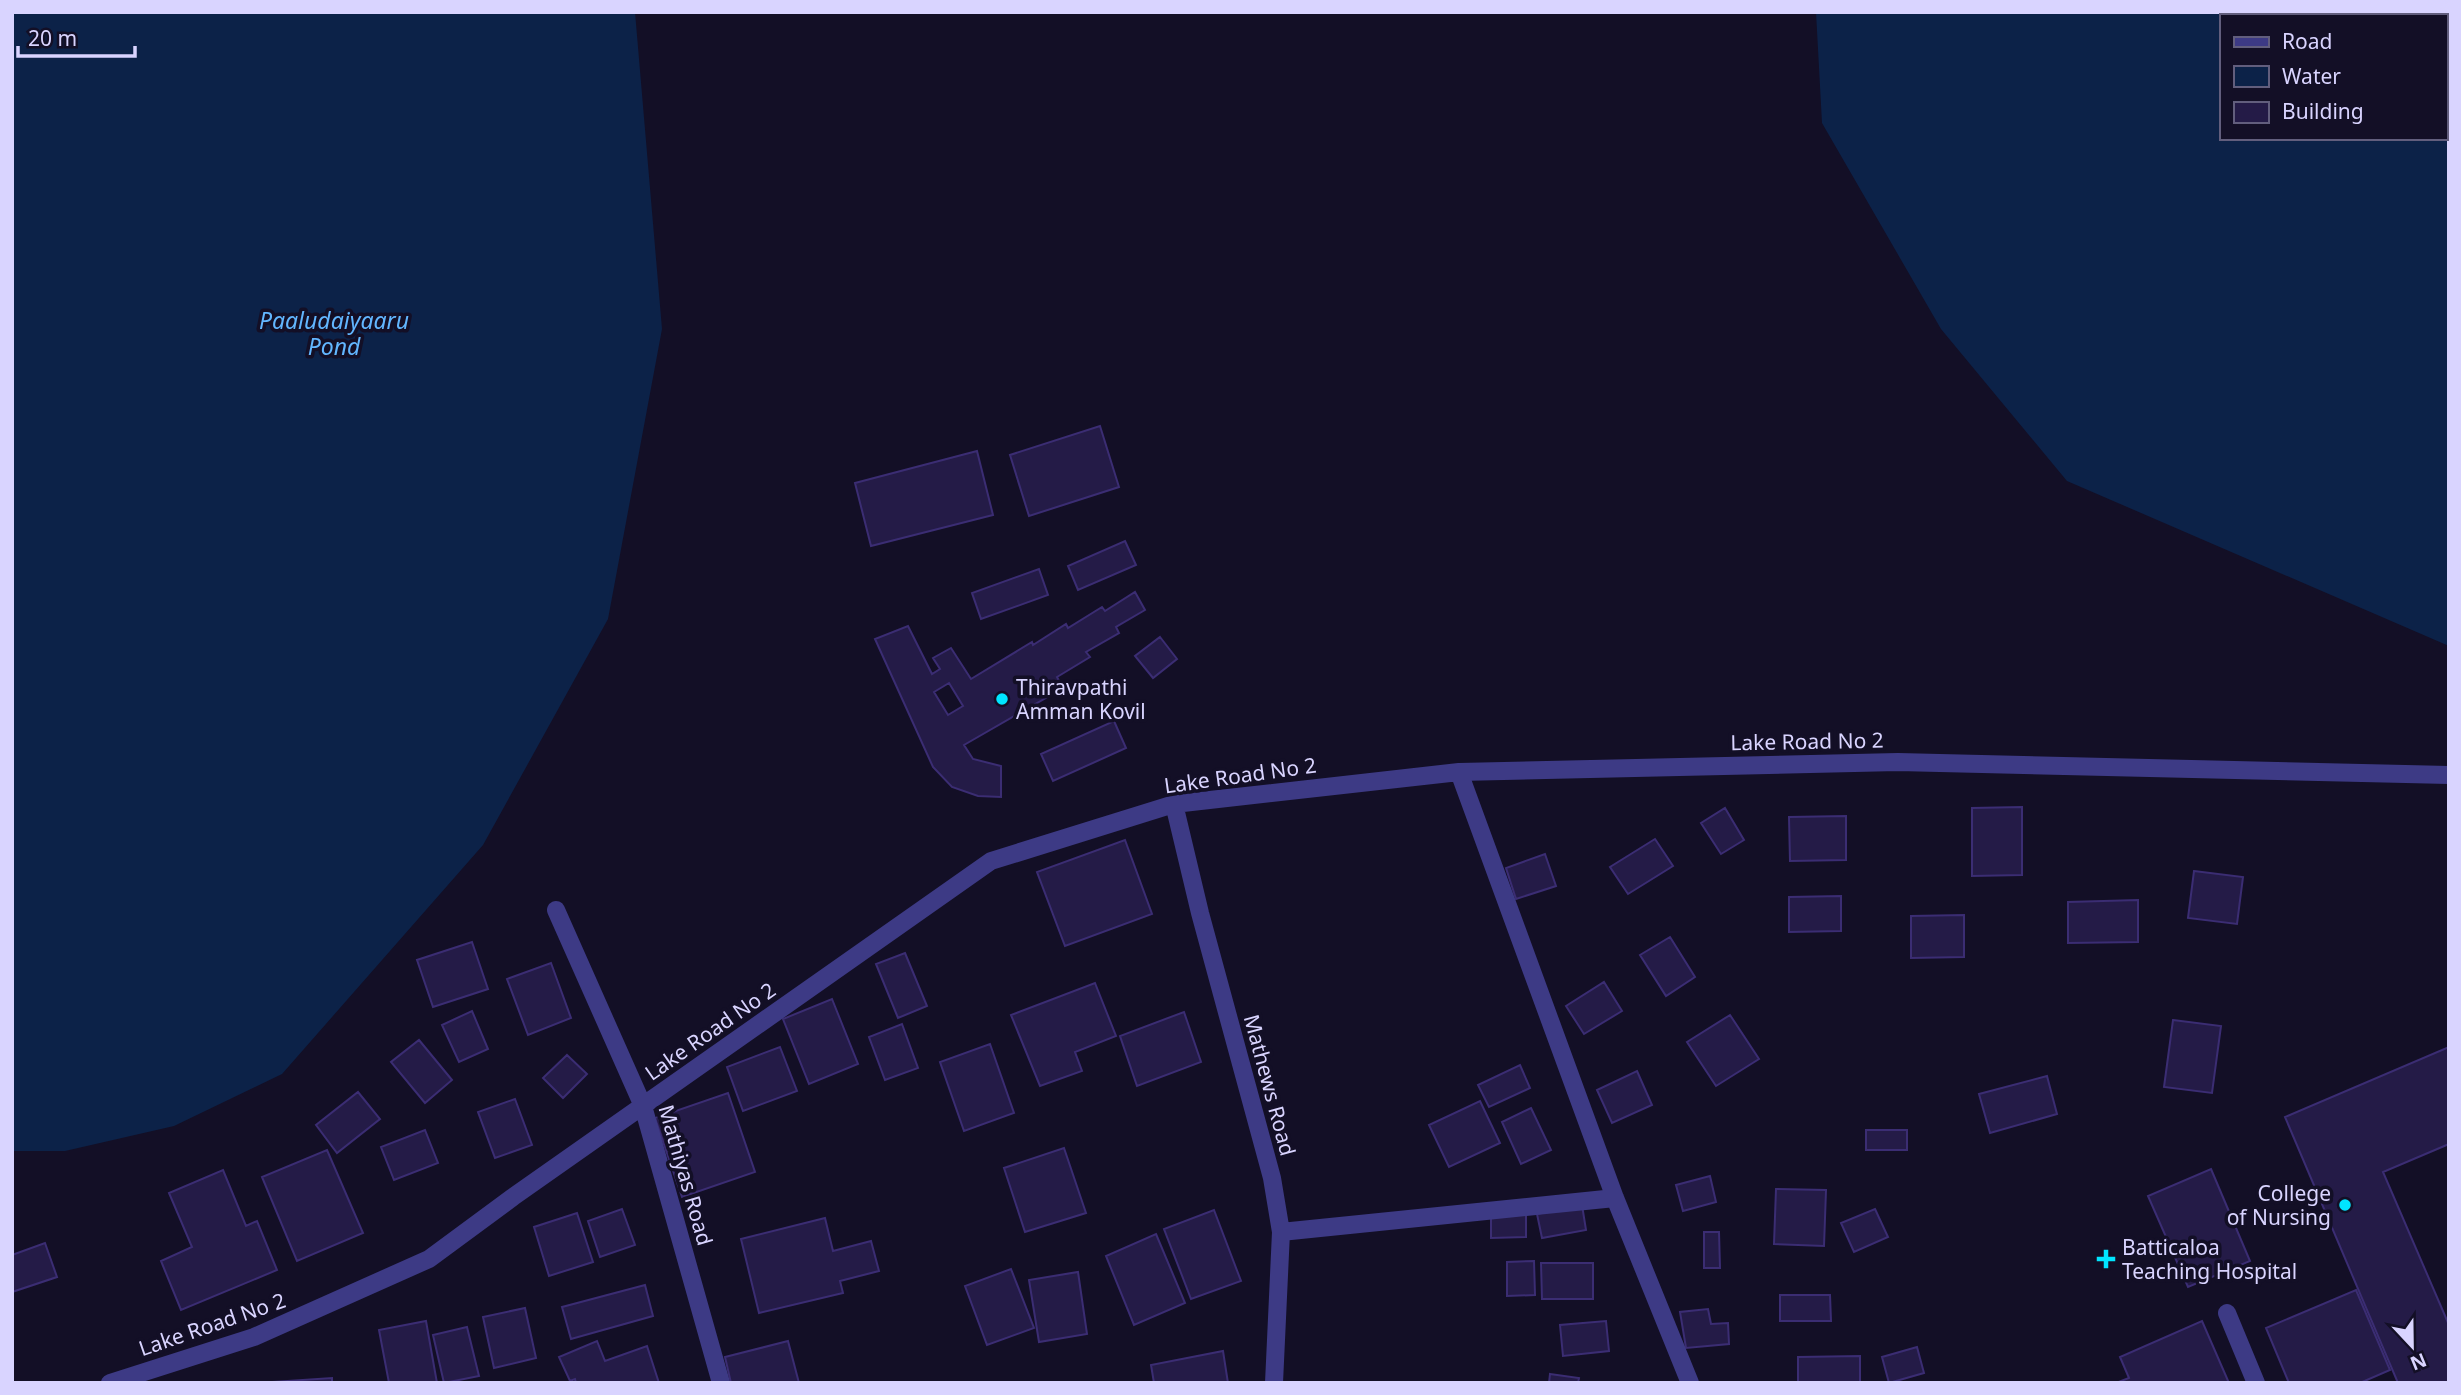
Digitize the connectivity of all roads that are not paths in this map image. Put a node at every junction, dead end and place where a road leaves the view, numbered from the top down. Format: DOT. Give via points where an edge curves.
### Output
graph roads {
  1 [pos="1459,772"];
  2 [pos="2449,775"];
  3 [pos="1174,804"];
  4 [pos="556,910"];
  5 [pos="643,1105"];
  6 [pos="1615,1198"];
  7 [pos="1282,1232"];
  8 [pos="2227,1313"];
  9 [pos="110,1383"];
  10 [pos="721,1383"];
  11 [pos="1274,1383"];
  12 [pos="1690,1383"];
  13 [pos="2256,1383"];
  1 -- 2 [label="street, Lake Road No 2" via="1898,762"];
  1 -- 3 [label="street, Lake Road No 2"];
  1 -- 6 [label="street"];
  3 -- 5 [label="street, Lake Road No 2" via="991,861"];
  3 -- 7 [label="street, Mathews Road" via="1272,1178"];
  4 -- 5 [label="street, Mathiyas Road"];
  5 -- 9 [label="street, Lake Road No 2" via="429,1259 254,1337"];
  5 -- 10 [label="street, Mathiyas Road"];
  6 -- 7 [label="street"];
  6 -- 12 [label="street"];
  7 -- 11 [label="street, Mathews Road"];
  8 -- 13 [label="street"];
}
